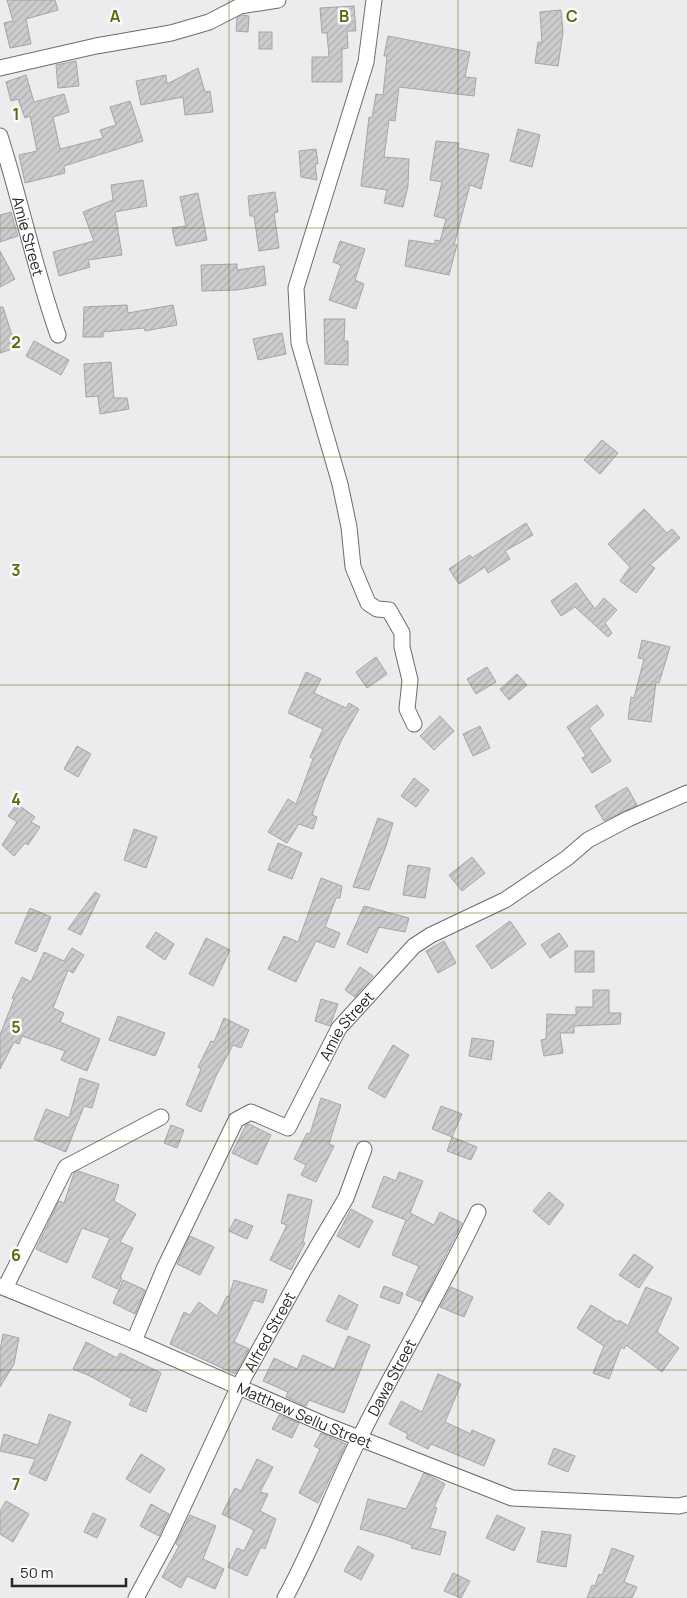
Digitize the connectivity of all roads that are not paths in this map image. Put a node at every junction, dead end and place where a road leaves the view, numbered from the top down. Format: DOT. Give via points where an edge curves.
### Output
graph roads {
  1 [pos="278,0"];
  2 [pos="374,0"];
  3 [pos="0,68"];
  4 [pos="0,136"];
  5 [pos="58,335"];
  6 [pos="414,724"];
  7 [pos="687,793"];
  8 [pos="161,1117"];
  9 [pos="364,1149"];
  10 [pos="478,1212"];
  11 [pos="3,1287"];
  12 [pos="134,1341"];
  13 [pos="238,1388"];
  14 [pos="360,1438"];
  15 [pos="687,1504"];
  16 [pos="136,1598"];
  17 [pos="285,1598"];
  1 -- 3 [label="street" via="240,6 209,22 171,32"];
  2 -- 6 [label="street" via="366,62 296,288 299,343 340,484 353,567 368,603 376,609 389,610 402,633 410,680 407,708"];
  4 -- 5 [label="street, Amie Street"];
  7 -- 12 [label="street, Amie Street" via="588,840 505,900 414,946 339,1028 288,1128 251,1112 236,1120 164,1270"];
  8 -- 11 [label="street" via="66,1167"];
  9 -- 13 [label="street, Alfred Street" via="346,1198"];
  10 -- 14 [label="street, Dawa Street" via="451,1271"];
  11 -- 12 [label="street, Matthew Sellu Street"];
  12 -- 13 [label="street, Matthew Sellu Street"];
  13 -- 14 [label="street, Matthew Sellu Street"];
  13 -- 16 [label="street, Alfred Street" via="168,1539"];
  14 -- 15 [label="street, Matthew Sellu Street" via="512,1498"];
  14 -- 17 [label="street, Dawa Street" via="321,1528"];
}
